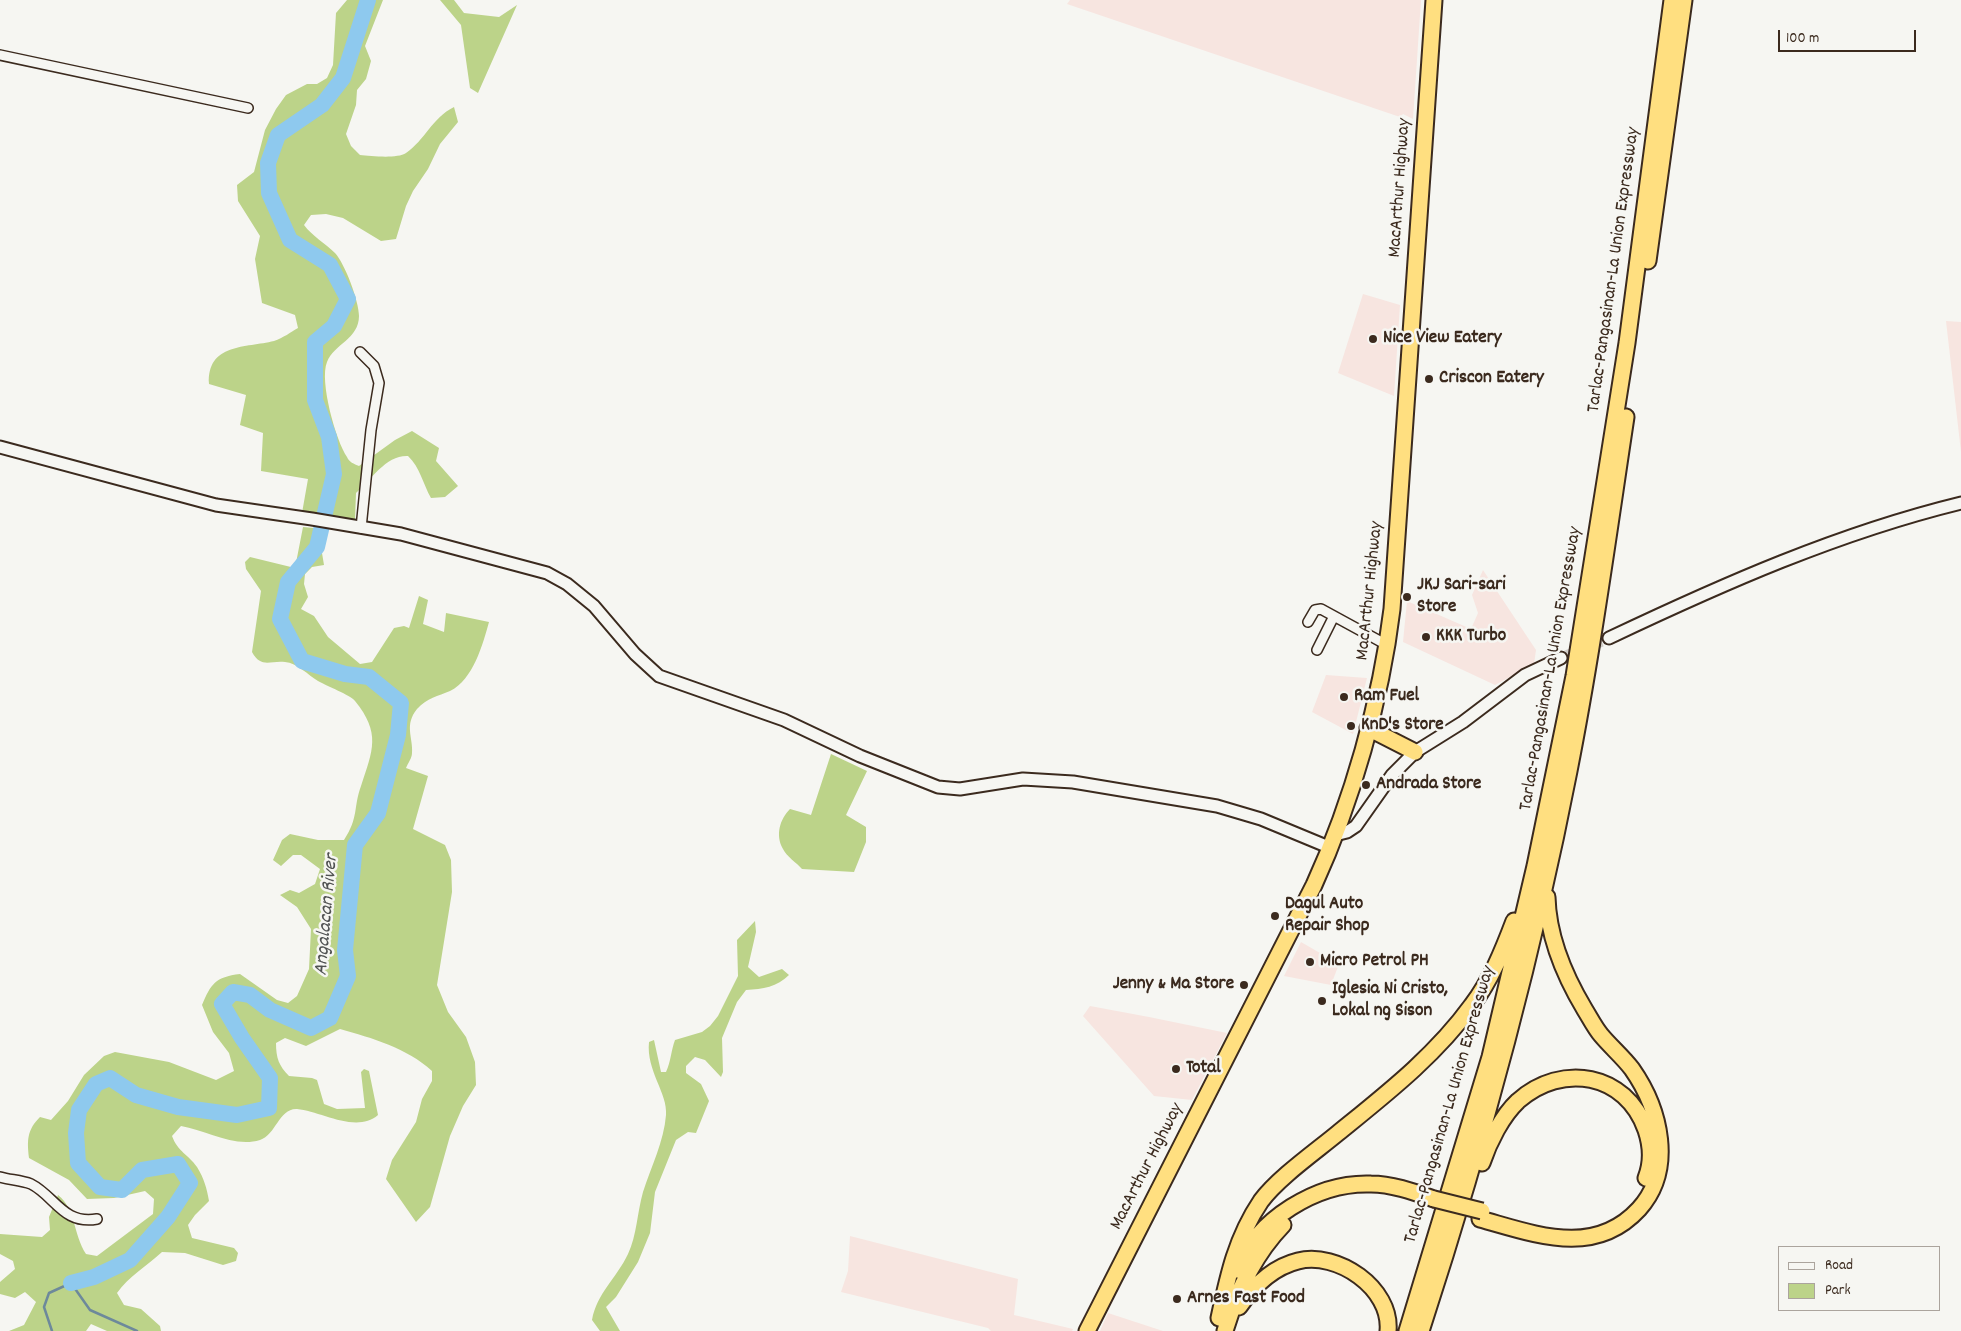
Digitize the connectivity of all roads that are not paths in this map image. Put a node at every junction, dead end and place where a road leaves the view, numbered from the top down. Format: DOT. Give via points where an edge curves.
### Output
graph roads {
  1 [pos="1434,0"];
  2 [pos="1672,0"];
  3 [pos="1684,0"];
  4 [pos="0,55"];
  5 [pos="248,108"];
  6 [pos="360,352"];
  7 [pos="0,447"];
  8 [pos="1961,503"];
  9 [pos="361,528"];
  10 [pos="1334,616"];
  11 [pos="1308,622"];
  12 [pos="1609,638"];
  13 [pos="1387,645"];
  14 [pos="1317,650"];
  15 [pos="1561,658"];
  16 [pos="1368,728"];
  17 [pos="1416,752"];
  18 [pos="1333,842"];
  19 [pos="1541,870"];
  20 [pos="0,1178"];
  21 [pos="1460,1210"];
  22 [pos="1481,1215"];
  23 [pos="97,1218"];
  24 [pos="1221,1326"];
  25 [pos="1086,1331"];
  26 [pos="1388,1331"];
  27 [pos="1406,1331"];
  28 [pos="1421,1331"];
  1 -- 13 [label="highway, MacArthur Highway"];
  2 -- 19 [label="highway, Tarlac-Pangasinan-La Union Expressway" via="1627,343"];
  3 -- 19 [label="highway, Tarlac-Pangasinan-La Union Expressway" via="1596,624 1569,771"];
  4 -- 5 [label="street"];
  6 -- 9 [label="street" via="374,366 379,383"];
  7 -- 9 [label="street" via="216,505"];
  8 -- 12 [label="street" via="1821,546 1730,581"];
  9 -- 18 [label="street" via="410,537 559,578 594,606 635,654 659,676 778,718 860,756 947,789 1023,779 1073,782 1217,806"];
  10 -- 11 [label="street" via="1318,609"];
  10 -- 13 [label="street"];
  10 -- 14 [label="street"];
  13 -- 16 [label="highway, MacArthur Highway"];
  15 -- 17 [label="street" via="1525,675 1464,722"];
  16 -- 17 [label="highway"];
  16 -- 18 [label="highway, MacArthur Highway"];
  17 -- 18 [label="street" via="1392,775 1356,826"];
  18 -- 25 [label="highway, MacArthur Highway"];
  19 -- 21 [label="highway, Tarlac-Pangasinan-La Union Expressway" via="1503,1061"];
  19 -- 22 [label="highway" via="1557,954 1584,1008 1601,1035 1632,1069 1651,1104 1658,1128 1661,1159 1652,1191 1643,1204 1621,1225 1592,1238 1541,1235"];
  19 -- 24 [label="highway" via="1501,956 1472,1005 1431,1054 1262,1200 1234,1253"];
  19 -- 27 [label="highway, Tarlac-Pangasinan-La Union Expressway" via="1490,1057"];
  20 -- 23 [label="street" via="33,1185 73,1217 83,1220"];
  21 -- 22 [label="highway" via="1476,1180 1486,1150 1506,1115 1518,1101 1545,1083 1559,1079 1592,1079 1624,1096 1641,1116 1649,1138 1651,1158 1648,1173 1636,1198 1612,1219 1597,1227 1566,1229"];
  21 -- 28 [label="highway, Tarlac-Pangasinan-La Union Expressway"];
  22 -- 24 [label="highway" via="1433,1202 1368,1193 1341,1195 1314,1205 1288,1220 1266,1243 1252,1263"];
  24 -- 26 [label="highway" via="1270,1274 1297,1261 1317,1259 1344,1267 1369,1284 1382,1304"];
}
